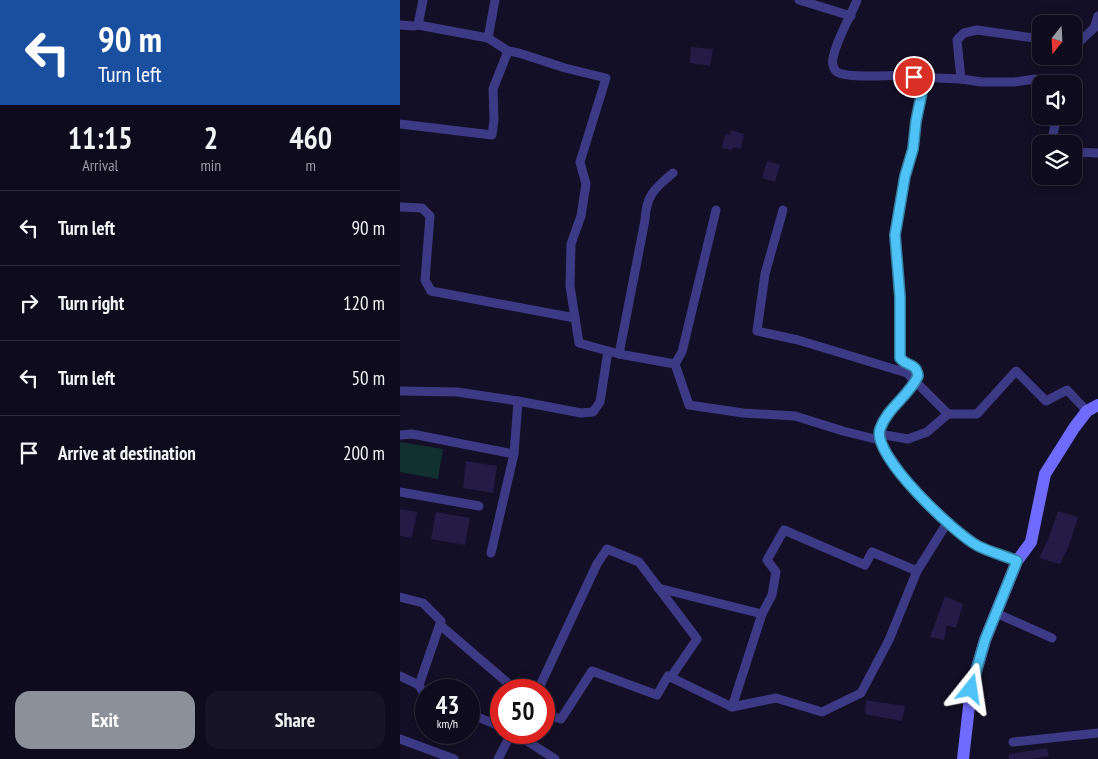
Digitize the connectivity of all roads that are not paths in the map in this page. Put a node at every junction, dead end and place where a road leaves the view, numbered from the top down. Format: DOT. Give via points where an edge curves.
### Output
graph roads {
  1 [pos="423,0"];
  2 [pos="495,0"];
  3 [pos="799,0"];
  4 [pos="857,0"];
  5 [pos="851,16"];
  6 [pos="1098,16"];
  7 [pos="400,25"];
  8 [pos="418,25"];
  9 [pos="488,38"];
  10 [pos="1032,38"];
  11 [pos="1082,39"];
  12 [pos="508,51"];
  13 [pos="914,77"];
  14 [pos="961,79"];
  15 [pos="1032,79"];
  16 [pos="400,124"];
  17 [pos="1082,152"];
  18 [pos="1098,152"];
  19 [pos="672,173"];
  20 [pos="400,207"];
  21 [pos="716,210"];
  22 [pos="783,210"];
  23 [pos="575,318"];
  24 [pos="608,351"];
  25 [pos="619,354"];
  26 [pos="675,364"];
  27 [pos="916,381"];
  28 [pos="400,391"];
  29 [pos="518,401"];
  30 [pos="1092,408"];
  31 [pos="948,414"];
  32 [pos="400,434"];
  33 [pos="879,437"];
  34 [pos="514,454"];
  35 [pos="400,492"];
  36 [pos="479,506"];
  37 [pos="948,523"];
  38 [pos="491,553"];
  39 [pos="1017,561"];
  40 [pos="917,571"];
  41 [pos="658,588"];
  42 [pos="400,597"];
  43 [pos="996,613"];
  44 [pos="762,614"];
  45 [pos="440,625"];
  46 [pos="1052,638"];
  47 [pos="400,676"];
  48 [pos="671,677"];
  49 [pos="421,679"];
  50 [pos="503,679"];
  51 [pos="543,679"];
  52 [pos="415,683"];
  53 [pos="732,707"];
  54 [pos="555,717"];
  55 [pos="1098,733"];
  56 [pos="400,738"];
  57 [pos="1012,742"];
  58 [pos="506,744"];
  59 [pos="531,744"];
  60 [pos="454,759"];
  61 [pos="498,759"];
  62 [pos="555,759"];
  63 [pos="963,759"];
  1 -- 8 [label="street"];
  2 -- 9 [label="street"];
  3 -- 5 [label="street"];
  4 -- 5 [label="street"];
  5 -- 13 [label="street" via="833,58 838,73"];
  6 -- 11 [label="street" via="1094,28"];
  7 -- 8 [label="street"];
  8 -- 9 [label="street"];
  9 -- 12 [label="street"];
  10 -- 14 [label="street" via="977,30 964,33 957,40"];
  12 -- 16 [label="street" via="493,89 492,135"];
  12 -- 23 [label="street" via="606,78 580,162 586,184 582,216 571,244 570,286"];
  13 -- 14 [label="street"];
  13 -- 27 [label="street" via="922,92 895,235 900,358 917,370"];
  14 -- 15 [label="street" via="982,82"];
  17 -- 18 [label="street"];
  19 -- 25 [label="street" via="656,187 646,205"];
  20 -- 23 [label="street" via="422,208 430,216 425,280 431,291"];
  21 -- 26 [label="street" via="682,352"];
  22 -- 27 [label="street" via="765,274 757,331 907,373"];
  23 -- 24 [label="street" via="579,343"];
  24 -- 25 [label="street"];
  24 -- 29 [label="street" via="600,402 593,412 581,413"];
  25 -- 26 [label="street"];
  26 -- 33 [label="street" via="688,405 795,416"];
  27 -- 31 [label="street"];
  27 -- 33 [label="street" via="892,409"];
  28 -- 29 [label="street" via="457,392"];
  29 -- 34 [label="street"];
  30 -- 31 [label="street" via="1067,390 1046,401 1016,371 977,414"];
  30 -- 39 [label="main road" via="1074,428 1045,474 1031,542"];
  31 -- 33 [label="street" via="927,432 908,439"];
  32 -- 34 [label="street"];
  33 -- 37 [label="street" via="909,484"];
  34 -- 38 [label="street"];
  35 -- 36 [label="street"];
  37 -- 39 [label="street" via="978,546"];
  37 -- 40 [label="street"];
  39 -- 43 [label="main road"];
  40 -- 44 [label="street" via="872,552 864,565 784,530 767,560 776,572 772,596"];
  40 -- 53 [label="street" via="889,640 861,693 822,712 776,698"];
  41 -- 44 [label="street"];
  41 -- 48 [label="street" via="697,638"];
  41 -- 51 [label="street" via="639,562 607,549"];
  42 -- 45 [label="street" via="423,603 441,621"];
  43 -- 46 [label="street"];
  43 -- 63 [label="main road" via="971,689"];
  44 -- 53 [label="street"];
  45 -- 49 [label="street"];
  45 -- 50 [label="street"];
  47 -- 52 [label="street"];
  48 -- 53 [label="street"];
  48 -- 54 [label="street" via="668,676 657,695 592,671 561,719"];
  55 -- 57 [label="street"];
  56 -- 60 [label="street"];
  58 -- 61 [label="street"];
  59 -- 62 [label="street"];
}
